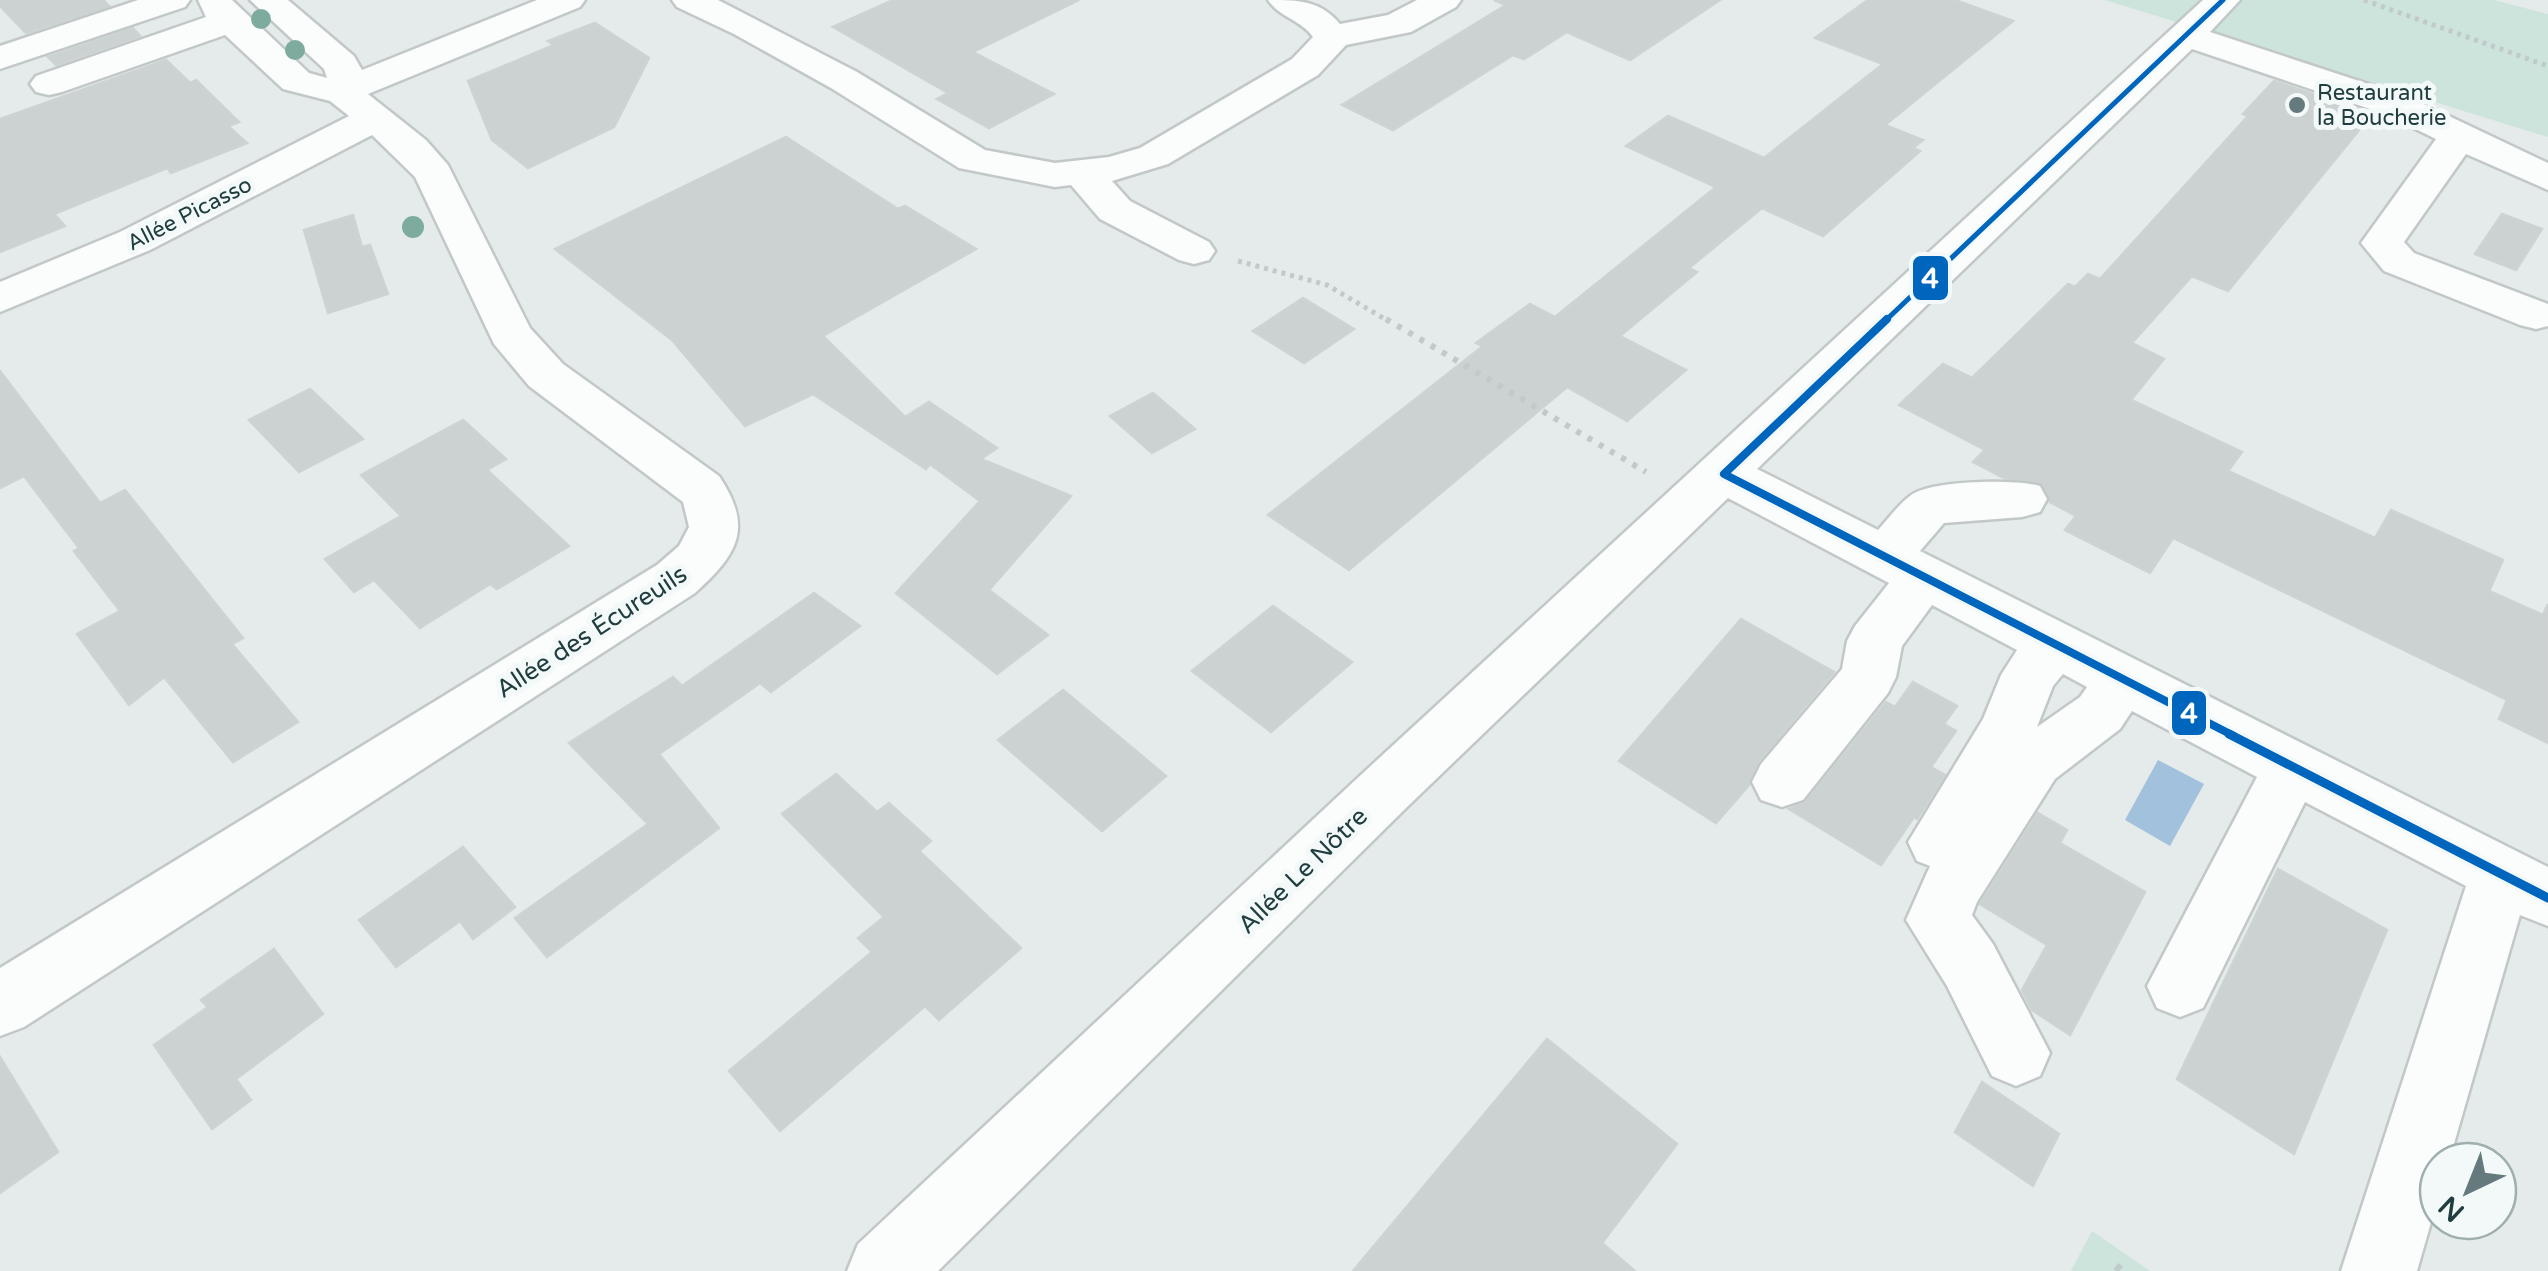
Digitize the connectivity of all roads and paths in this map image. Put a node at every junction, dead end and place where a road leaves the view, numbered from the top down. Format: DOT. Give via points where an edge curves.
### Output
graph roads {
  1 [pos="174,0"];
  2 [pos="267,0"];
  3 [pos="568,0"];
  4 [pos="689,0"];
  5 [pos="1285,0"];
  6 [pos="1444,0"];
  7 [pos="2223,0"];
  8 [pos="2364,0"];
  9 [pos="222,10"];
  10 [pos="2187,36"];
  11 [pos="1331,37"];
  12 [pos="0,58"];
  13 [pos="2548,66"];
  14 [pos="49,84"];
  15 [pos="357,105"];
  16 [pos="2460,135"];
  17 [pos="1084,174"];
  18 [pos="2548,178"];
  19 [pos="1194,251"];
  20 [pos="0,298"];
  21 [pos="2536,315"];
  22 [pos="1709,487"];
  23 [pos="2022,498"];
  24 [pos="1904,567"];
  25 [pos="2055,644"];
  26 [pos="2122,679"];
  27 [pos="2293,766"];
  28 [pos="1782,782"];
  29 [pos="1924,866"];
  30 [pos="2524,886"];
  31 [pos="2180,986"];
  32 [pos="0,1005"];
  33 [pos="2016,1053"];
  34 [pos="885,1271"];
  35 [pos="2379,1271"];
  1 -- 12 [label="street"];
  2 -- 15 [label="street" via="341,64"];
  3 -- 15 [label="street, Allée Picasso"];
  4 -- 17 [label="street" via="844,80 974,160 1024,172"];
  5 -- 11 [label="street" via="1318,20"];
  6 -- 11 [label="street" via="1398,24"];
  7 -- 10 [label="street, Allée Le Nôtre"];
  8 -- 13 [label="path"];
  9 -- 14 [label="street"];
  9 -- 15 [label="street, Allée des Écureuils" via="296,81"];
  10 -- 16 [label="street" via="2398,106"];
  10 -- 22 [label="street, Allée Le Nôtre"];
  11 -- 17 [label="street" via="1305,67 1178,145 1131,165"];
  15 -- 20 [label="street, Allée Picasso" via="135,241"];
  15 -- 32 [label="street, Allée des Écureuils" via="434,174 524,354 702,488 713,503 713,537 676,579"];
  16 -- 18 [label="street"];
  16 -- 21 [label="street" via="2382,243 2400,262"];
  17 -- 19 [label="street" via="1115,210"];
  19 -- 22 [label="path" via="1327,285"];
  22 -- 24 [label="street"];
  22 -- 34 [label="street, Allée Le Nôtre"];
  23 -- 24 [label="street" via="1930,506"];
  24 -- 25 [label="street"];
  24 -- 28 [label="street" via="1868,677"];
  25 -- 26 [label="street"];
  25 -- 29 [label="street" via="2029,676 2008,728"];
  26 -- 27 [label="street"];
  26 -- 33 [label="street" via="2100,713 2034,762 1950,889 1938,920"];
  27 -- 30 [label="street"];
  27 -- 31 [label="street"];
  30 -- 35 [label="street"];
}
